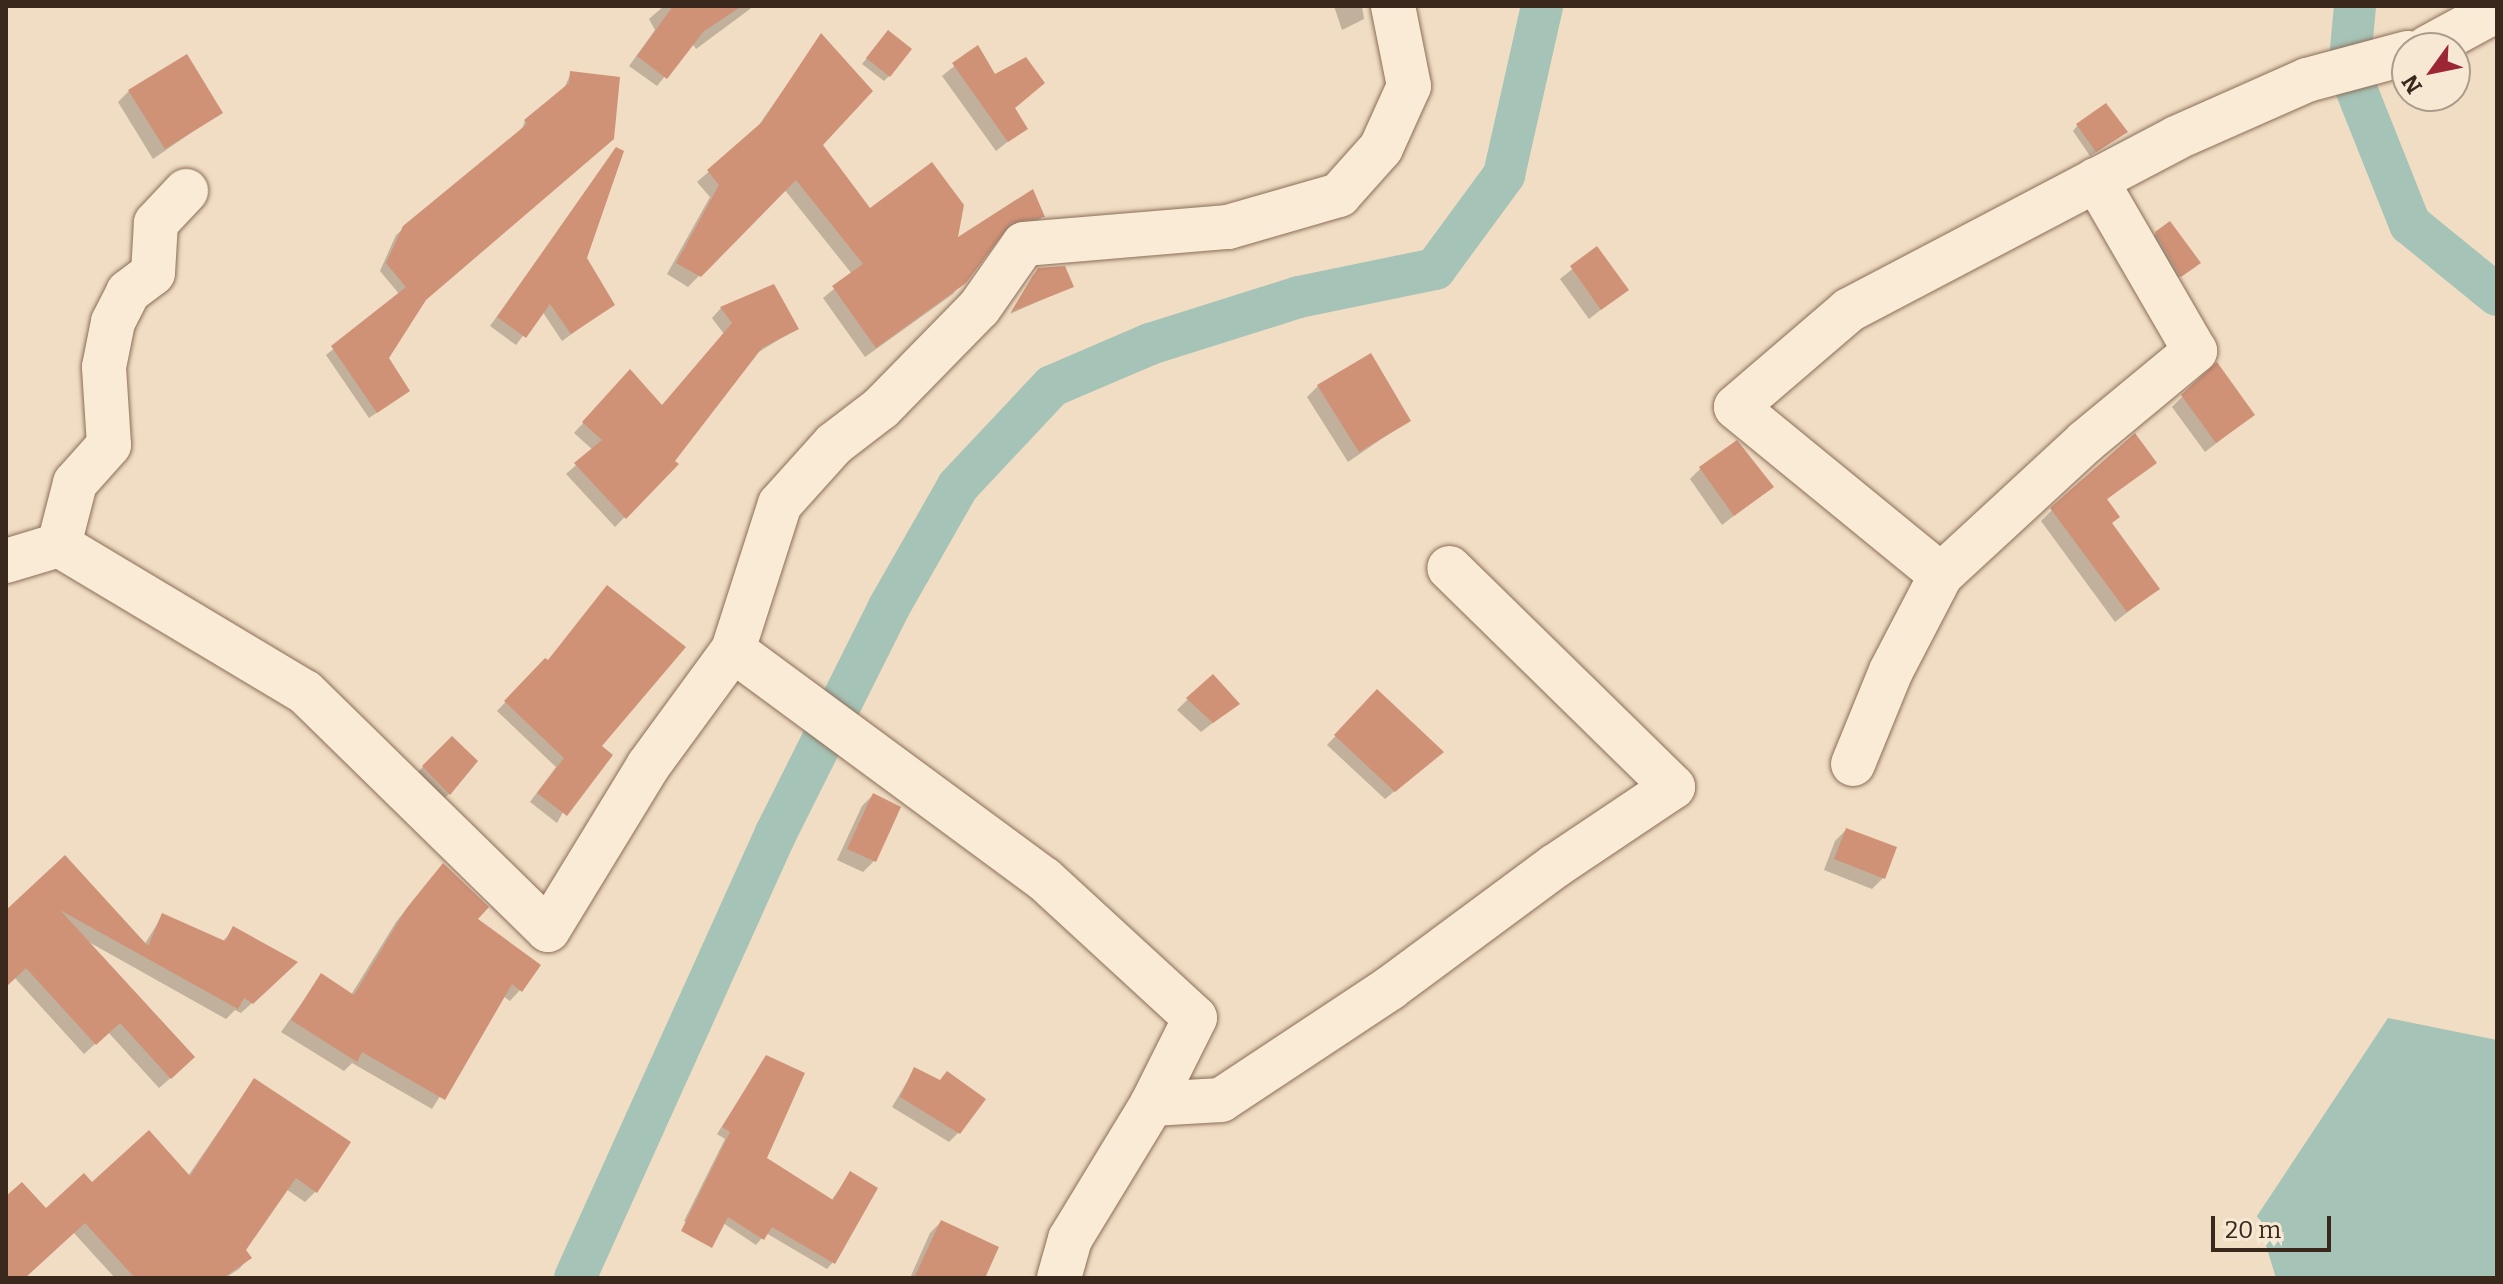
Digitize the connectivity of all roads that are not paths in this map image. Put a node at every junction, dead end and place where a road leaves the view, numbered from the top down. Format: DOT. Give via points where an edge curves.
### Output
graph roads {
  1 [pos="1393,6"];
  2 [pos="2497,10"];
  3 [pos="2442,32"];
  4 [pos="2391,51"];
  5 [pos="2096,180"];
  6 [pos="186,191"];
  7 [pos="59,545"];
  8 [pos="6,561"];
  9 [pos="1449,568"];
  10 [pos="1941,575"];
  11 [pos="733,650"];
  12 [pos="1853,764"];
  13 [pos="1152,1104"];
  14 [pos="1059,1278"];
  1 -- 11 [label="street" via="1409,86 1381,148 1339,195 1228,227 1024,244 979,308 881,408 834,444 780,504"];
  2 -- 3 [label="street"];
  4 -- 5 [label="street" via="2307,80"];
  5 -- 10 [label="street" via="2195,351 2085,442"];
  5 -- 10 [label="street" via="1849,310 1736,407"];
  6 -- 7 [label="street" via="156,223 153,273 128,292 113,322 104,367 109,445 75,483"];
  7 -- 8 [label="street"];
  7 -- 11 [label="street" via="305,692 548,930 648,766"];
  9 -- 13 [label="street" via="1673,787 1390,988 1221,1100"];
  10 -- 12 [label="street" via="1891,671"];
  11 -- 13 [label="street" via="1044,879 1195,1018"];
  13 -- 14 [label="street" via="1070,1239"];
}
